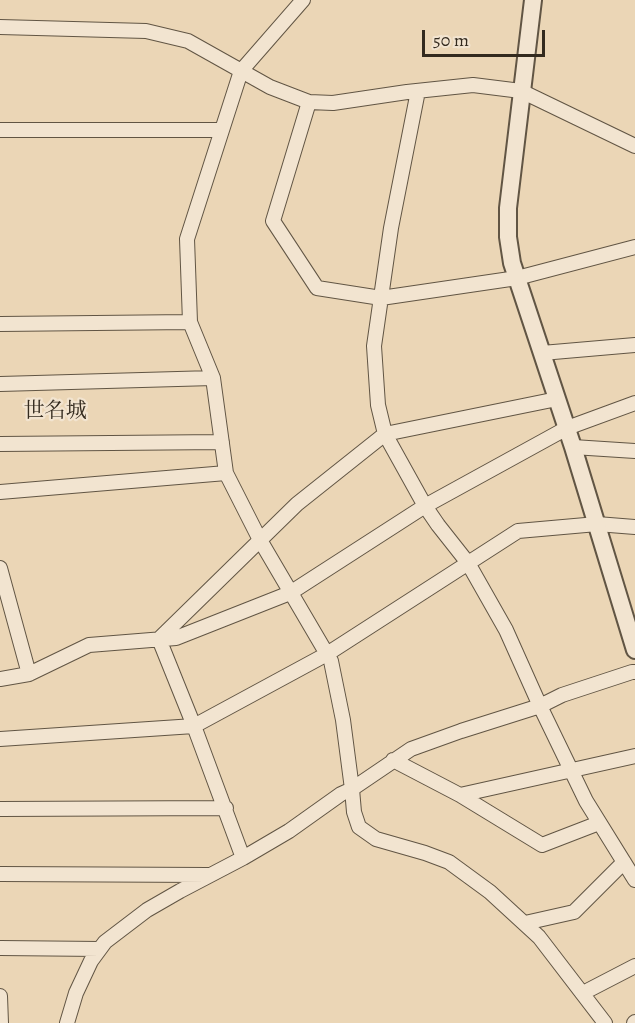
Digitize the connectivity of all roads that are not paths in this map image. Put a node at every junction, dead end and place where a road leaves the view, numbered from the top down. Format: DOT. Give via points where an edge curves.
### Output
graph roads {
  1 [pos="303,0"];
  2 [pos="533,0"];
  3 [pos="0,27"];
  4 [pos="241,71"];
  5 [pos="418,91"];
  6 [pos="521,91"];
  7 [pos="309,102"];
  8 [pos="0,130"];
  9 [pos="222,130"];
  10 [pos="635,146"];
  11 [pos="635,247"];
  12 [pos="517,278"];
  13 [pos="381,298"];
  14 [pos="190,322"];
  15 [pos="0,324"];
  16 [pos="635,345"];
  17 [pos="542,353"];
  18 [pos="213,378"];
  19 [pos="0,384"];
  20 [pos="556,399"];
  21 [pos="635,403"];
  22 [pos="567,429"];
  23 [pos="385,434"];
  24 [pos="222,442"];
  25 [pos="0,444"];
  26 [pos="573,447"];
  27 [pos="635,451"];
  28 [pos="226,472"];
  29 [pos="0,492"];
  30 [pos="425,506"];
  31 [pos="597,524"];
  32 [pos="635,527"];
  33 [pos="260,540"];
  34 [pos="468,563"];
  35 [pos="0,568"];
  36 [pos="290,593"];
  37 [pos="7,618"];
  38 [pos="159,639"];
  39 [pos="635,650"];
  40 [pos="327,654"];
  41 [pos="635,672"];
  42 [pos="29,674"];
  43 [pos="0,679"];
  44 [pos="540,706"];
  45 [pos="194,726"];
  46 [pos="0,739"];
  47 [pos="635,756"];
  48 [pos="393,760"];
  49 [pos="571,769"];
  50 [pos="352,789"];
  51 [pos="460,795"];
  52 [pos="0,808"];
  53 [pos="225,808"];
  54 [pos="600,823"];
  55 [pos="243,858"];
  56 [pos="624,862"];
  57 [pos="0,874"];
  58 [pos="211,875"];
  59 [pos="635,880"];
  60 [pos="525,923"];
  61 [pos="0,948"];
  62 [pos="100,949"];
  63 [pos="635,966"];
  64 [pos="583,993"];
  65 [pos="0,996"];
  66 [pos="1,1023"];
  67 [pos="67,1023"];
  68 [pos="605,1023"];
  1 -- 4 [label="street"];
  2 -- 6 [label="street"];
  3 -- 4 [label="street" via="146,31 188,41"];
  4 -- 7 [label="street"];
  4 -- 9 [label="street"];
  5 -- 6 [label="street" via="473,85"];
  5 -- 7 [label="street" via="333,103"];
  5 -- 13 [label="street"];
  6 -- 10 [label="street"];
  6 -- 12 [label="street" via="508,208 508,237"];
  7 -- 13 [label="street" via="273,221 317,288"];
  8 -- 9 [label="street"];
  9 -- 14 [label="street" via="187,239"];
  11 -- 12 [label="street"];
  12 -- 13 [label="street"];
  12 -- 17 [label="street"];
  13 -- 23 [label="street" via="374,346 378,405"];
  14 -- 15 [label="street"];
  14 -- 18 [label="street"];
  16 -- 17 [label="street"];
  17 -- 20 [label="street"];
  18 -- 19 [label="street"];
  18 -- 24 [label="street"];
  20 -- 22 [label="street"];
  20 -- 23 [label="street"];
  21 -- 22 [label="street"];
  22 -- 26 [label="street"];
  22 -- 30 [label="street"];
  23 -- 30 [label="street"];
  23 -- 33 [label="street" via="297,504"];
  24 -- 25 [label="street"];
  24 -- 28 [label="street"];
  26 -- 27 [label="street"];
  26 -- 31 [label="street"];
  28 -- 29 [label="street"];
  28 -- 33 [label="street"];
  30 -- 34 [label="street"];
  30 -- 36 [label="street"];
  31 -- 32 [label="street"];
  31 -- 34 [label="street" via="518,531"];
  31 -- 39 [label="street"];
  33 -- 36 [label="street"];
  33 -- 38 [label="street"];
  34 -- 40 [label="street"];
  34 -- 44 [label="street" via="506,630"];
  35 -- 37 [label="street"];
  36 -- 38 [label="street" via="188,634"];
  36 -- 40 [label="street"];
  37 -- 42 [label="street"];
  38 -- 42 [label="street" via="89,645"];
  38 -- 45 [label="street"];
  40 -- 45 [label="street"];
  40 -- 50 [label="street" via="343,720"];
  41 -- 44 [label="street"];
  42 -- 43 [label="street"];
  44 -- 48 [label="street" via="411,749"];
  44 -- 49 [label="street"];
  45 -- 46 [label="street"];
  45 -- 53 [label="street"];
  47 -- 49 [label="street"];
  48 -- 50 [label="street"];
  48 -- 51 [label="street"];
  49 -- 51 [label="street"];
  49 -- 54 [label="street"];
  50 -- 55 [label="street"];
  50 -- 60 [label="street" via="359,827 376,838 448,862"];
  51 -- 54 [label="street" via="542,845"];
  52 -- 53 [label="street"];
  53 -- 55 [label="street"];
  54 -- 56 [label="street"];
  55 -- 58 [label="street"];
  56 -- 59 [label="street"];
  56 -- 60 [label="street" via="574,912"];
  57 -- 58 [label="street"];
  58 -- 62 [label="street" via="147,910"];
  60 -- 64 [label="street"];
  61 -- 62 [label="street"];
  62 -- 67 [label="street" via="76,993"];
  63 -- 64 [label="street"];
  64 -- 68 [label="street"];
  65 -- 66 [label="street"];
}
